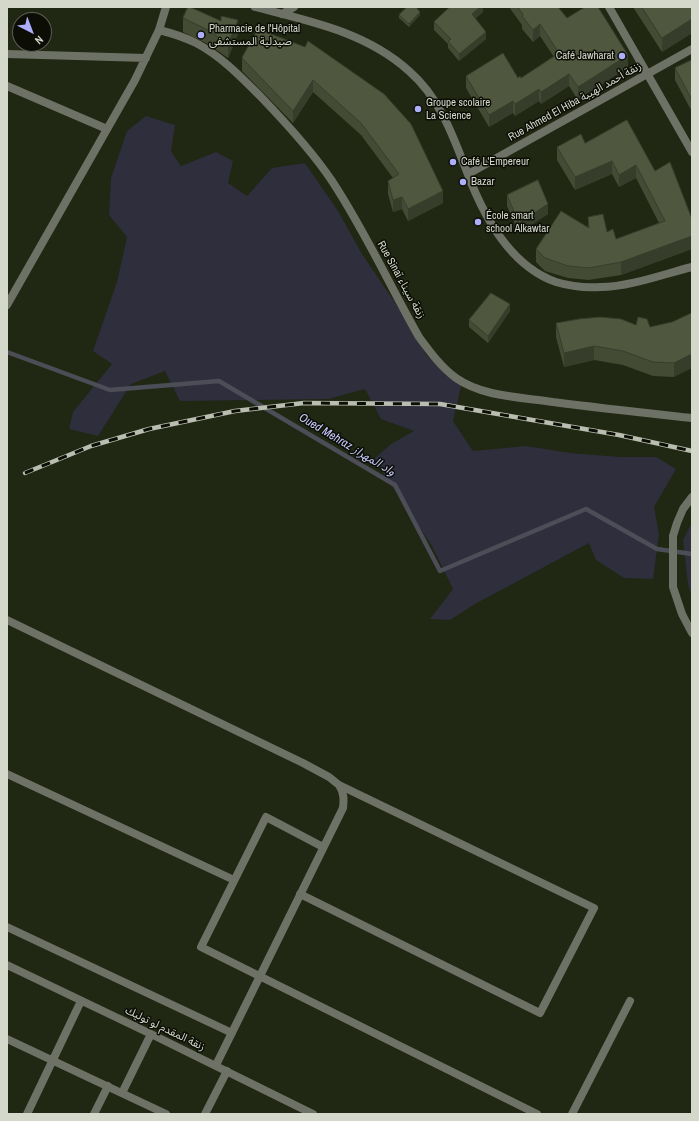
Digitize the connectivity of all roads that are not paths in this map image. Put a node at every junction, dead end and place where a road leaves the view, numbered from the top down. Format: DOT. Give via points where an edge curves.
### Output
graph roads {
  1 [pos="166,7"];
  2 [pos="255,7"];
  3 [pos="294,7"];
  4 [pos="609,7"];
  5 [pos="282,14"];
  6 [pos="159,30"];
  7 [pos="692,49"];
  8 [pos="7,54"];
  9 [pos="146,58"];
  10 [pos="648,74"];
  11 [pos="7,86"];
  12 [pos="107,129"];
  13 [pos="692,152"];
  14 [pos="468,174"];
  15 [pos="692,267"];
  16 [pos="7,306"];
  17 [pos="692,418"];
  18 [pos="692,497"];
  19 [pos="7,620"];
  20 [pos="692,633"];
  21 [pos="7,774"];
  22 [pos="339,785"];
  23 [pos="323,847"];
  24 [pos="234,880"];
  25 [pos="300,894"];
  26 [pos="7,927"];
  27 [pos="7,965"];
  28 [pos="260,976"];
  29 [pos="81,1000"];
  30 [pos="630,1001"];
  31 [pos="232,1033"];
  32 [pos="151,1034"];
  33 [pos="7,1039"];
  34 [pos="52,1060"];
  35 [pos="216,1066"];
  36 [pos="227,1071"];
  37 [pos="108,1086"];
  38 [pos="122,1093"];
  39 [pos="27,1114"];
  40 [pos="94,1114"];
  41 [pos="166,1114"];
  42 [pos="205,1114"];
  43 [pos="313,1114"];
  44 [pos="537,1114"];
  45 [pos="572,1114"];
  1 -- 6 [label="street"];
  2 -- 5 [label="street"];
  3 -- 5 [label="street"];
  4 -- 10 [label="street"];
  5 -- 14 [label="street" via="367,41 410,71 442,112"];
  6 -- 9 [label="street"];
  6 -- 17 [label="street, Rue Sinaï زنقة سيناء" via="196,43 212,53 253,89 292,131 331,179 349,208 419,337 432,356 456,378 495,394"];
  7 -- 10 [label="street, Rue Ahmed El Hiba زنقة أحمد الهيبة"];
  8 -- 9 [label="street"];
  9 -- 12 [label="street"];
  10 -- 13 [label="street"];
  10 -- 14 [label="street, Rue Ahmed El Hiba زنقة أحمد الهيبة"];
  11 -- 12 [label="street"];
  12 -- 16 [label="street"];
  14 -- 15 [label="street" via="496,230 515,255 534,270 556,282 601,287 630,283"];
  18 -- 20 [label="street" via="677,523 673,536 673,587"];
  19 -- 22 [label="street" via="303,763"];
  21 -- 24 [label="street"];
  22 -- 23 [label="street" via="343,792 343,808"];
  22 -- 25 [label="street" via="594,908 540,1013"];
  23 -- 24 [label="street" via="266,817"];
  23 -- 25 [label="street"];
  24 -- 28 [label="street" via="201,947"];
  25 -- 28 [label="street"];
  26 -- 31 [label="street"];
  27 -- 29 [label="street, زنقة المقدم لو توليك"];
  28 -- 31 [label="street"];
  28 -- 44 [label="street"];
  29 -- 32 [label="street, زنقة المقدم لو توليك"];
  29 -- 34 [label="street"];
  30 -- 45 [label="street"];
  31 -- 35 [label="street"];
  32 -- 35 [label="street, زنقة المقدم لو توليك"];
  32 -- 38 [label="street"];
  33 -- 34 [label="street"];
  34 -- 37 [label="street"];
  34 -- 39 [label="street"];
  35 -- 36 [label="street, زنقة المقدم لو توليك"];
  36 -- 42 [label="street"];
  36 -- 43 [label="street, زنقة المقدم لو توليك"];
  37 -- 38 [label="street"];
  37 -- 40 [label="street"];
  38 -- 41 [label="street"];
}
